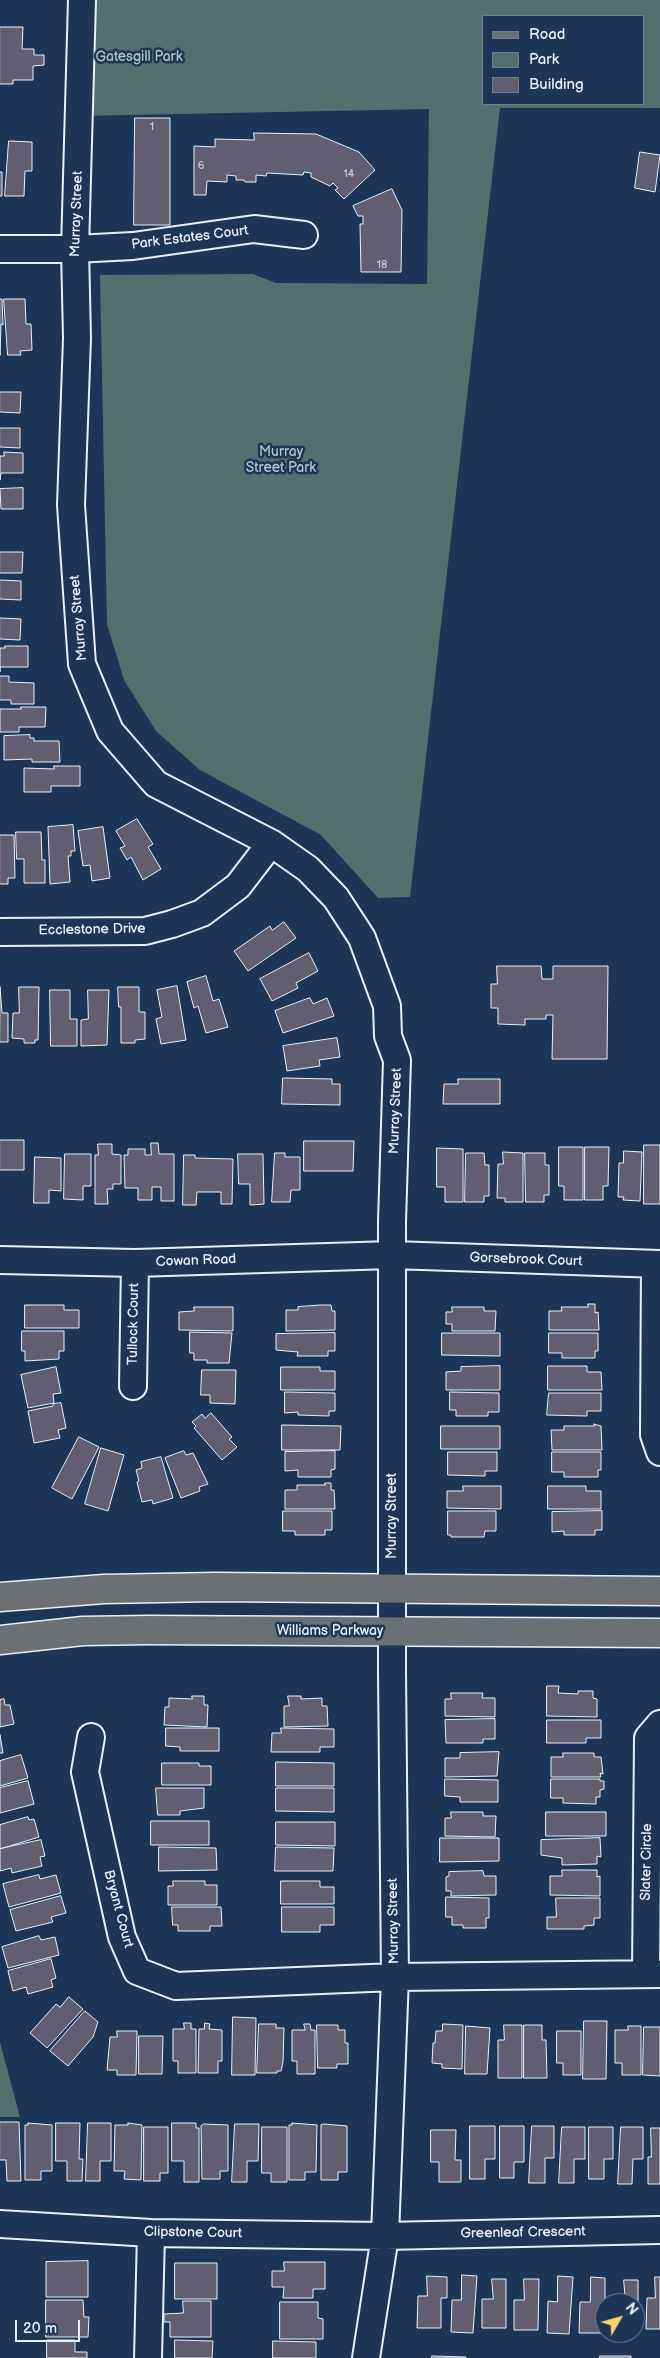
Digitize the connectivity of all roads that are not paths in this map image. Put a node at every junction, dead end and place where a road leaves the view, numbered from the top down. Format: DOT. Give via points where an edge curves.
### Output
graph roads {
  1 [pos="82,0"];
  2 [pos="304,235"];
  3 [pos="0,249"];
  4 [pos="75,249"];
  5 [pos="271,843"];
  6 [pos="0,932"];
  7 [pos="392,1255"];
  8 [pos="0,1260"];
  9 [pos="135,1263"];
  10 [pos="658,1264"];
  11 [pos="133,1386"];
  12 [pos="660,1452"];
  13 [pos="392,1589"];
  14 [pos="660,1592"];
  15 [pos="0,1598"];
  16 [pos="392,1631"];
  17 [pos="660,1633"];
  18 [pos="0,1640"];
  19 [pos="660,1724"];
  20 [pos="91,1737"];
  21 [pos="653,1974"];
  22 [pos="395,1977"];
  23 [pos="0,2224"];
  24 [pos="660,2230"];
  25 [pos="150,2233"];
  26 [pos="385,2236"];
  27 [pos="148,2358"];
  28 [pos="366,2358"];
  1 -- 4 [label="street, Murray Street"];
  2 -- 4 [label="street, Park Estates Court" via="254,229 134,246"];
  3 -- 4 [label="street, Park Estates Court"];
  4 -- 5 [label="street, Murray Street" via="71,505 82,664 110,731 156,784"];
  5 -- 6 [label="street, Ecclestone Drive" via="238,886 202,913 172,924 145,931"];
  5 -- 7 [label="street, Murray Street" via="308,868 336,898 362,938 387,1006 388,1036 398,1060"];
  7 -- 9 [label="street, Cowan Road"];
  7 -- 10 [label="street, Gorsebrook Court"];
  7 -- 13 [label="street, Murray Street"];
  8 -- 9 [label="street, Cowan Road"];
  9 -- 11 [label="street, Tullock Court"];
  10 -- 12 [label="street" via="654,1435"];
  13 -- 14 [label="main road"];
  13 -- 15 [label="main road" via="104,1589"];
  13 -- 16 [label="street, Murray Street"];
  16 -- 17 [label="main road, Williams Parkway"];
  16 -- 18 [label="main road, Williams Parkway" via="148,1630"];
  16 -- 22 [label="street, Murray Street"];
  19 -- 21 [label="street, Slater Circle" via="648,1738"];
  20 -- 22 [label="street, Bryant Court" via="85,1772 122,1937 137,1971 176,1986"];
  21 -- 22 [label="street, Slater Circle"];
  22 -- 26 [label="street, Murray Street"];
  23 -- 25 [label="street, Clipstone Court"];
  24 -- 26 [label="street, Greenleaf Crescent"];
  25 -- 26 [label="street, Clipstone Court"];
  25 -- 27 [label="street"];
  26 -- 28 [label="street, Murray Street"];
}
